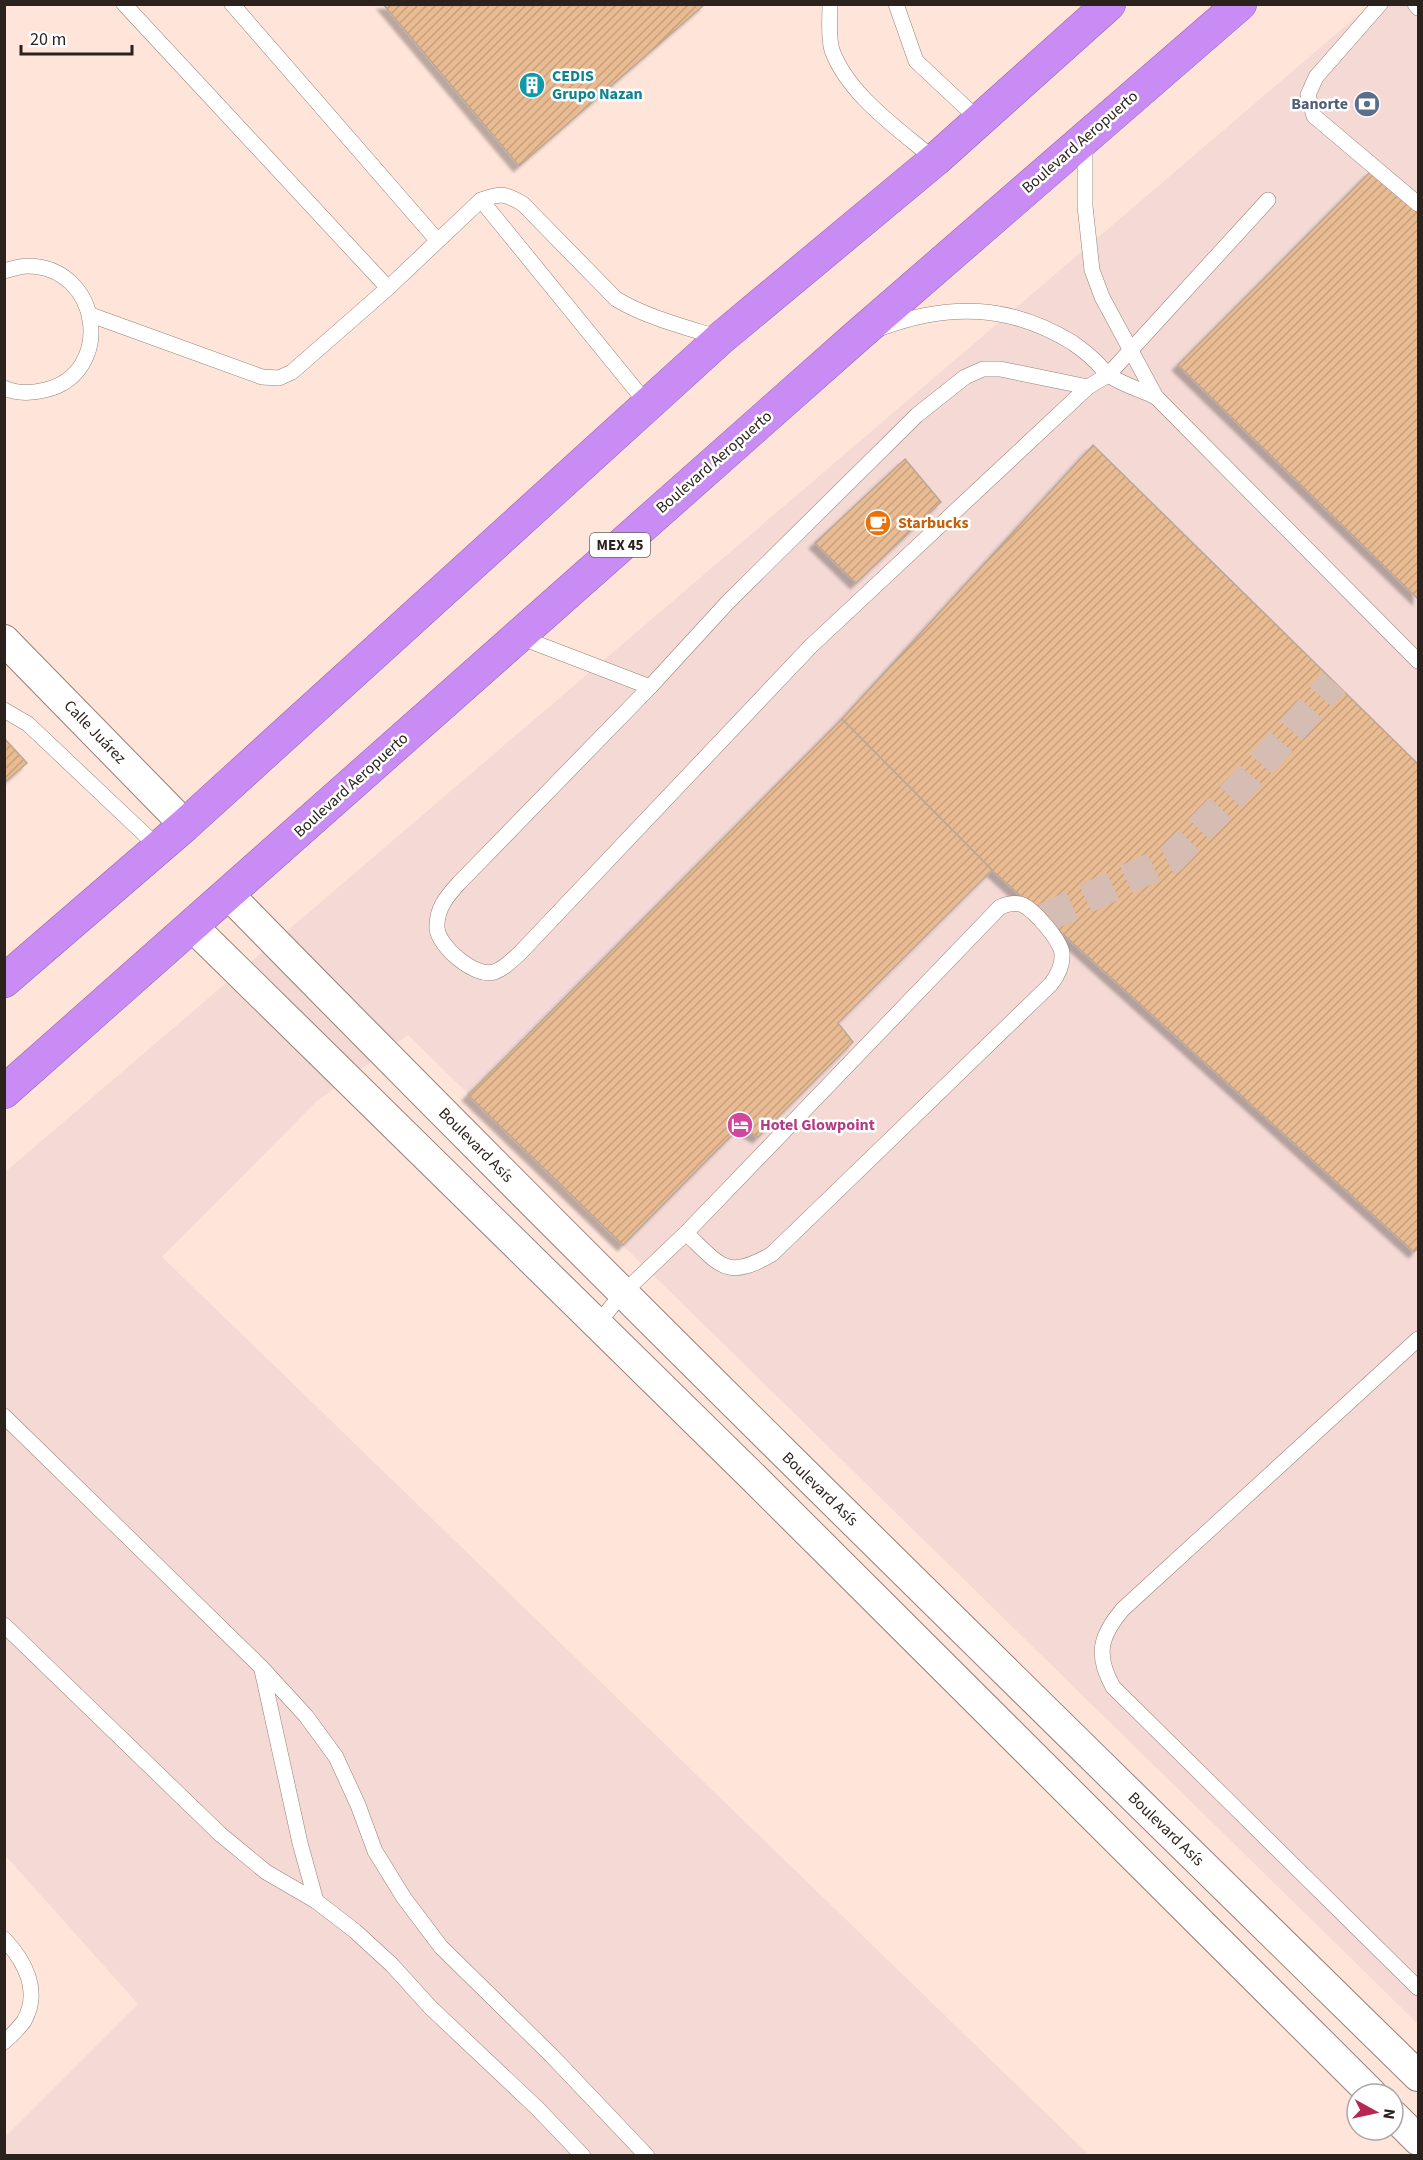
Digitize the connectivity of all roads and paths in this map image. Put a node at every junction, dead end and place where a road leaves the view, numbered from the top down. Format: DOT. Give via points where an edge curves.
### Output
graph roads {
  1 [pos="124,4"];
  2 [pos="232,4"];
  3 [pos="830,4"];
  4 [pos="896,4"];
  5 [pos="1108,4"];
  6 [pos="1240,4"];
  7 [pos="1380,4"];
  8 [pos="1415,4"];
  9 [pos="1419,8"];
  10 [pos="979,120"];
  11 [pos="1085,138"];
  12 [pos="935,160"];
  13 [pos="481,200"];
  14 [pos="1268,200"];
  15 [pos="1419,204"];
  16 [pos="437,240"];
  17 [pos="4,271"];
  18 [pos="388,288"];
  19 [pos="91,315"];
  20 [pos="722,338"];
  21 [pos="855,338"];
  22 [pos="1132,350"];
  23 [pos="1108,375"];
  24 [pos="1088,387"];
  25 [pos="4,388"];
  26 [pos="1156,398"];
  27 [pos="648,405"];
  28 [pos="517,636"];
  29 [pos="4,640"];
  30 [pos="1419,661"];
  31 [pos="650,687"];
  32 [pos="4,710"];
  33 [pos="185,825"];
  34 [pos="159,848"];
  35 [pos="228,894"];
  36 [pos="192,926"];
  37 [pos="4,981"];
  38 [pos="374,1044"];
  39 [pos="342,1073"];
  40 [pos="4,1092"];
  41 [pos="686,1233"];
  42 [pos="623,1293"];
  43 [pos="597,1324"];
  44 [pos="1419,1340"];
  45 [pos="4,1416"];
  46 [pos="4,1625"];
  47 [pos="261,1667"];
  48 [pos="1199,1862"];
  49 [pos="1170,1893"];
  50 [pos="316,1900"];
  51 [pos="4,1938"];
  52 [pos="1419,1988"];
  53 [pos="4,2042"];
  54 [pos="1419,2076"];
  55 [pos="1360,2082"];
  56 [pos="1405,2127"];
  57 [pos="1419,2140"];
  58 [pos="583,2156"];
  59 [pos="647,2156"];
  1 -- 18 [label="lane"];
  2 -- 16 [label="lane"];
  3 -- 12 [label="lane" via="832,49 852,86"];
  4 -- 10 [label="lane" via="916,61"];
  5 -- 10 [label="highway"];
  6 -- 11 [label="highway, Boulevard Aeropuerto / MEX 45"];
  7 -- 15 [label="lane" via="1316,77 1308,95 1314,116"];
  8 -- 9 [label="lane"];
  10 -- 12 [label="highway"];
  11 -- 21 [label="highway, Boulevard Aeropuerto / MEX 45"];
  11 -- 22 [label="lane" via="1085,206 1092,270 1119,331"];
  12 -- 20 [label="highway"];
  13 -- 16 [label="lane"];
  13 -- 20 [label="lane" via="497,194 523,204 616,299 632,309"];
  13 -- 27 [label="lane"];
  14 -- 22 [label="lane"];
  16 -- 18 [label="lane"];
  17 -- 19 [label="lane" via="26,266 47,269 68,279 82,295"];
  18 -- 19 [label="lane" via="292,372 279,378 262,376"];
  19 -- 25 [label="lane" via="91,338 85,359 72,376 53,388 31,393"];
  20 -- 27 [label="highway"];
  21 -- 23 [label="lane" via="905,319 939,312 1000,314 1058,334 1089,355"];
  21 -- 28 [label="highway, Boulevard Aeropuerto / MEX 45"];
  22 -- 23 [label="lane"];
  22 -- 26 [label="lane"];
  23 -- 24 [label="lane"];
  23 -- 26 [label="lane"];
  24 -- 31 [label="lane" via="1000,369 983,369 964,377 908,423 728,602"];
  24 -- 31 [label="lane" via="811,646 520,953 493,973 481,973 468,966 440,939 438,914 444,900"];
  26 -- 30 [label="lane"];
  27 -- 33 [label="highway"];
  28 -- 31 [label="lane"];
  28 -- 35 [label="highway, Boulevard Aeropuerto / MEX 45"];
  29 -- 33 [label="street, Calle Juárez"];
  32 -- 34 [label="lane" via="28,724"];
  33 -- 34 [label="highway"];
  34 -- 37 [label="highway"];
  35 -- 36 [label="highway, Boulevard Aeropuerto / MEX 45"];
  35 -- 38 [label="street, Boulevard Asís"];
  36 -- 39 [label="street"];
  36 -- 40 [label="highway, Boulevard Aeropuerto / MEX 45"];
  38 -- 39 [label="street"];
  38 -- 42 [label="street, Boulevard Asís"];
  39 -- 43 [label="street"];
  41 -- 41 [label="lane" via="729,1268 743,1268 772,1254 1051,984 1062,962 1059,941 1022,905 1000,907"];
  41 -- 42 [label="lane"];
  42 -- 43 [label="lane"];
  42 -- 48 [label="street, Boulevard Asís"];
  43 -- 49 [label="street"];
  44 -- 52 [label="lane" via="1123,1609 1109,1625 1101,1658 1113,1687"];
  45 -- 47 [label="lane"];
  46 -- 50 [label="lane" via="220,1834 266,1872"];
  47 -- 50 [label="lane"];
  47 -- 59 [label="lane" via="306,1716 336,1757 375,1851 441,1947"];
  48 -- 49 [label="street"];
  48 -- 54 [label="street, Boulevard Asís"];
  49 -- 55 [label="street"];
  50 -- 58 [label="lane" via="392,1965"];
  51 -- 53 [label="lane" via="30,1977 30,2002 24,2020"];
  56 -- 57 [label="street"];
}
